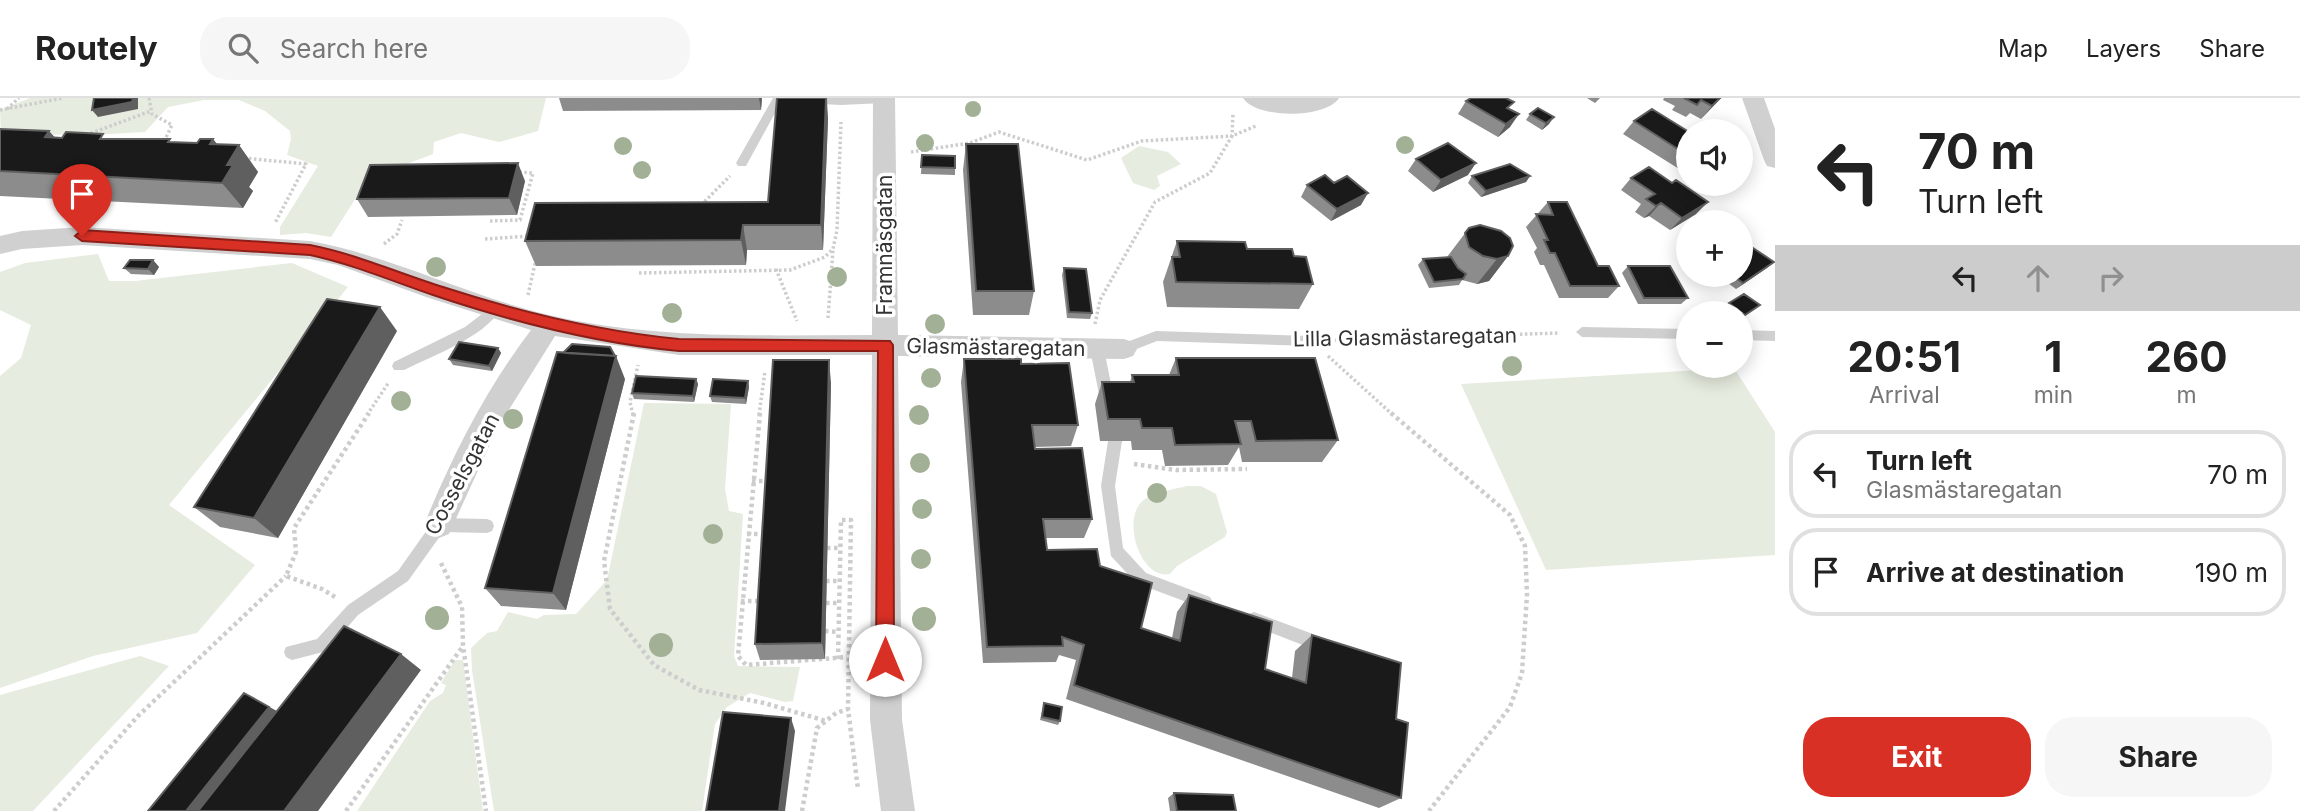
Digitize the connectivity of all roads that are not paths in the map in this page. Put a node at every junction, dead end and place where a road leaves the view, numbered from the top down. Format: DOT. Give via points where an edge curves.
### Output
graph roads {
  1 [pos="778,98"];
  2 [pos="884,98"];
  3 [pos="1328,98"];
  4 [pos="1753,98"];
  5 [pos="1257,100"];
  6 [pos="1774,152"];
  7 [pos="742,163"];
  8 [pos="0,245"];
  9 [pos="495,309"];
  10 [pos="549,325"];
  11 [pos="1582,332"];
  12 [pos="1676,334"];
  13 [pos="1753,335"];
  14 [pos="1775,335"];
  15 [pos="1312,341"];
  16 [pos="885,345"];
  17 [pos="1097,349"];
  18 [pos="1124,349"];
  19 [pos="400,366"];
  20 [pos="1108,404"];
  21 [pos="1115,441"];
  22 [pos="439,525"];
  23 [pos="487,526"];
  24 [pos="1337,650"];
  25 [pos="292,652"];
  26 [pos="898,811"];
  1 -- 2 [label="lane"];
  1 -- 7 [label="lane"];
  2 -- 16 [label="street, Framnäsgatan"];
  3 -- 5 [label="street" via="1299,107"];
  4 -- 6 [label="street"];
  8 -- 9 [label="street, Glasmästaregatan" via="82,236 263,245 341,256"];
  9 -- 10 [label="street, Glasmästaregatan"];
  9 -- 19 [label="lane" via="470,331"];
  10 -- 16 [label="street, Glasmästaregatan" via="679,345"];
  10 -- 22 [label="street, Cosselsgatan" via="484,429 451,491"];
  11 -- 12 [label="lane"];
  13 -- 14 [label="lane"];
  15 -- 18 [label="lane, Lilla Glasmästaregatan" via="1156,336"];
  16 -- 17 [label="street, Glasmästaregatan"];
  16 -- 26 [label="street, Framnäsgatan" via="886,720"];
  17 -- 18 [label="street, Glasmästaregatan"];
  17 -- 20 [label="lane"];
  21 -- 24 [label="lane" via="1108,486 1116,551 1141,578"];
  22 -- 23 [label="lane"];
  22 -- 25 [label="lane, Cosselsgatan" via="403,576 353,610 321,646"];
}
